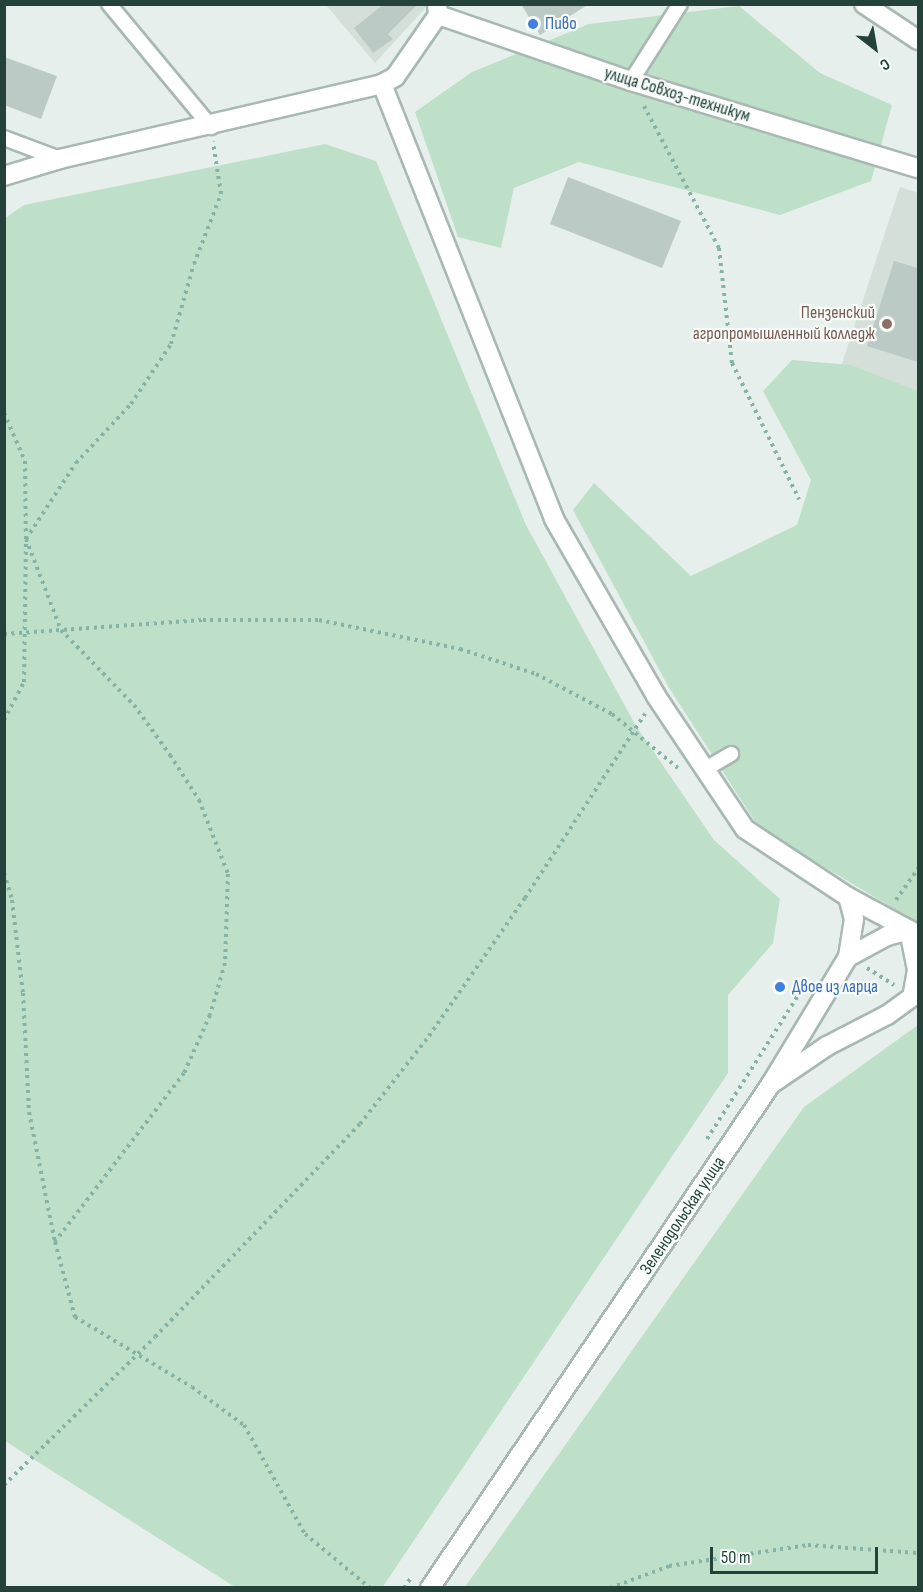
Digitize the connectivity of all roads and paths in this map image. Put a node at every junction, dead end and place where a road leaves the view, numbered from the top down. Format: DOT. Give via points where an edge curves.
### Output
graph roads {
  1 [pos="110,4"];
  2 [pos="680,4"];
  3 [pos="864,4"];
  4 [pos="438,10"];
  5 [pos="918,40"];
  6 [pos="631,81"];
  7 [pos="382,84"];
  8 [pos="211,127"];
  9 [pos="4,138"];
  10 [pos="60,159"];
  11 [pos="918,168"];
  12 [pos="4,176"];
  13 [pos="4,413"];
  14 [pos="799,499"];
  15 [pos="26,539"];
  16 [pos="61,630"];
  17 [pos="4,634"];
  18 [pos="25,634"];
  19 [pos="656,696"];
  20 [pos="4,720"];
  21 [pos="633,732"];
  22 [pos="731,754"];
  23 [pos="706,770"];
  24 [pos="918,868"];
  25 [pos="4,873"];
  26 [pos="848,897"];
  27 [pos="886,919"];
  28 [pos="914,933"];
  29 [pos="855,961"];
  30 [pos="909,991"];
  31 [pos="771,1084"];
  32 [pos="55,1242"];
  33 [pos="134,1355"];
  34 [pos="4,1485"];
  35 [pos="918,1553"];
  36 [pos="370,1587"];
  37 [pos="430,1587"];
  38 [pos="610,1587"];
  1 -- 8 [label="lane"];
  2 -- 6 [label="lane"];
  3 -- 5 [label="street"];
  4 -- 6 [label="street, улица Совхоз-техникум"];
  4 -- 7 [label="street" via="395,77"];
  6 -- 11 [label="street, улица Совхоз-техникум"];
  6 -- 14 [label="path" via="719,248 732,363"];
  7 -- 8 [label="street"];
  7 -- 19 [label="street" via="554,519"];
  8 -- 10 [label="street"];
  8 -- 15 [label="path" via="221,194 194,264 171,344 131,404 76,463"];
  9 -- 10 [label="lane"];
  10 -- 12 [label="street"];
  13 -- 15 [label="path" via="25,461"];
  15 -- 16 [label="path"];
  15 -- 18 [label="path"];
  16 -- 18 [label="path"];
  16 -- 21 [label="path" via="203,620 319,620 460,649 536,674 612,714"];
  16 -- 32 [label="path" via="134,705 170,755 199,800 228,874 225,963 210,1015 184,1073"];
  17 -- 18 [label="path"];
  18 -- 20 [label="path" via="24,682"];
  19 -- 21 [label="path"];
  19 -- 23 [label="street"];
  21 -- 23 [label="path" via="681,770"];
  21 -- 33 [label="path" via="468,981 360,1124"];
  22 -- 23 [label="lane"];
  23 -- 26 [label="street" via="745,829"];
  24 -- 27 [label="path"];
  25 -- 32 [label="path" via="12,900 23,993 29,1112"];
  26 -- 27 [label="street"];
  26 -- 29 [label="street, Зеленодольская улица" via="854,919"];
  27 -- 28 [label="street"];
  28 -- 29 [label="street" via="887,936"];
  28 -- 30 [label="street" via="917,970"];
  29 -- 30 [label="path"];
  29 -- 31 [label="street, Зеленодольская улица"];
  30 -- 31 [label="street" via="887,1016 827,1046"];
  31 -- 37 [label="street, Зеленодольская улица"];
  32 -- 33 [label="path" via="75,1317"];
  33 -- 34 [label="path"];
  33 -- 36 [label="path" via="192,1387 244,1425 305,1534"];
  35 -- 38 [label="path" via="808,1545 669,1566"];
}
